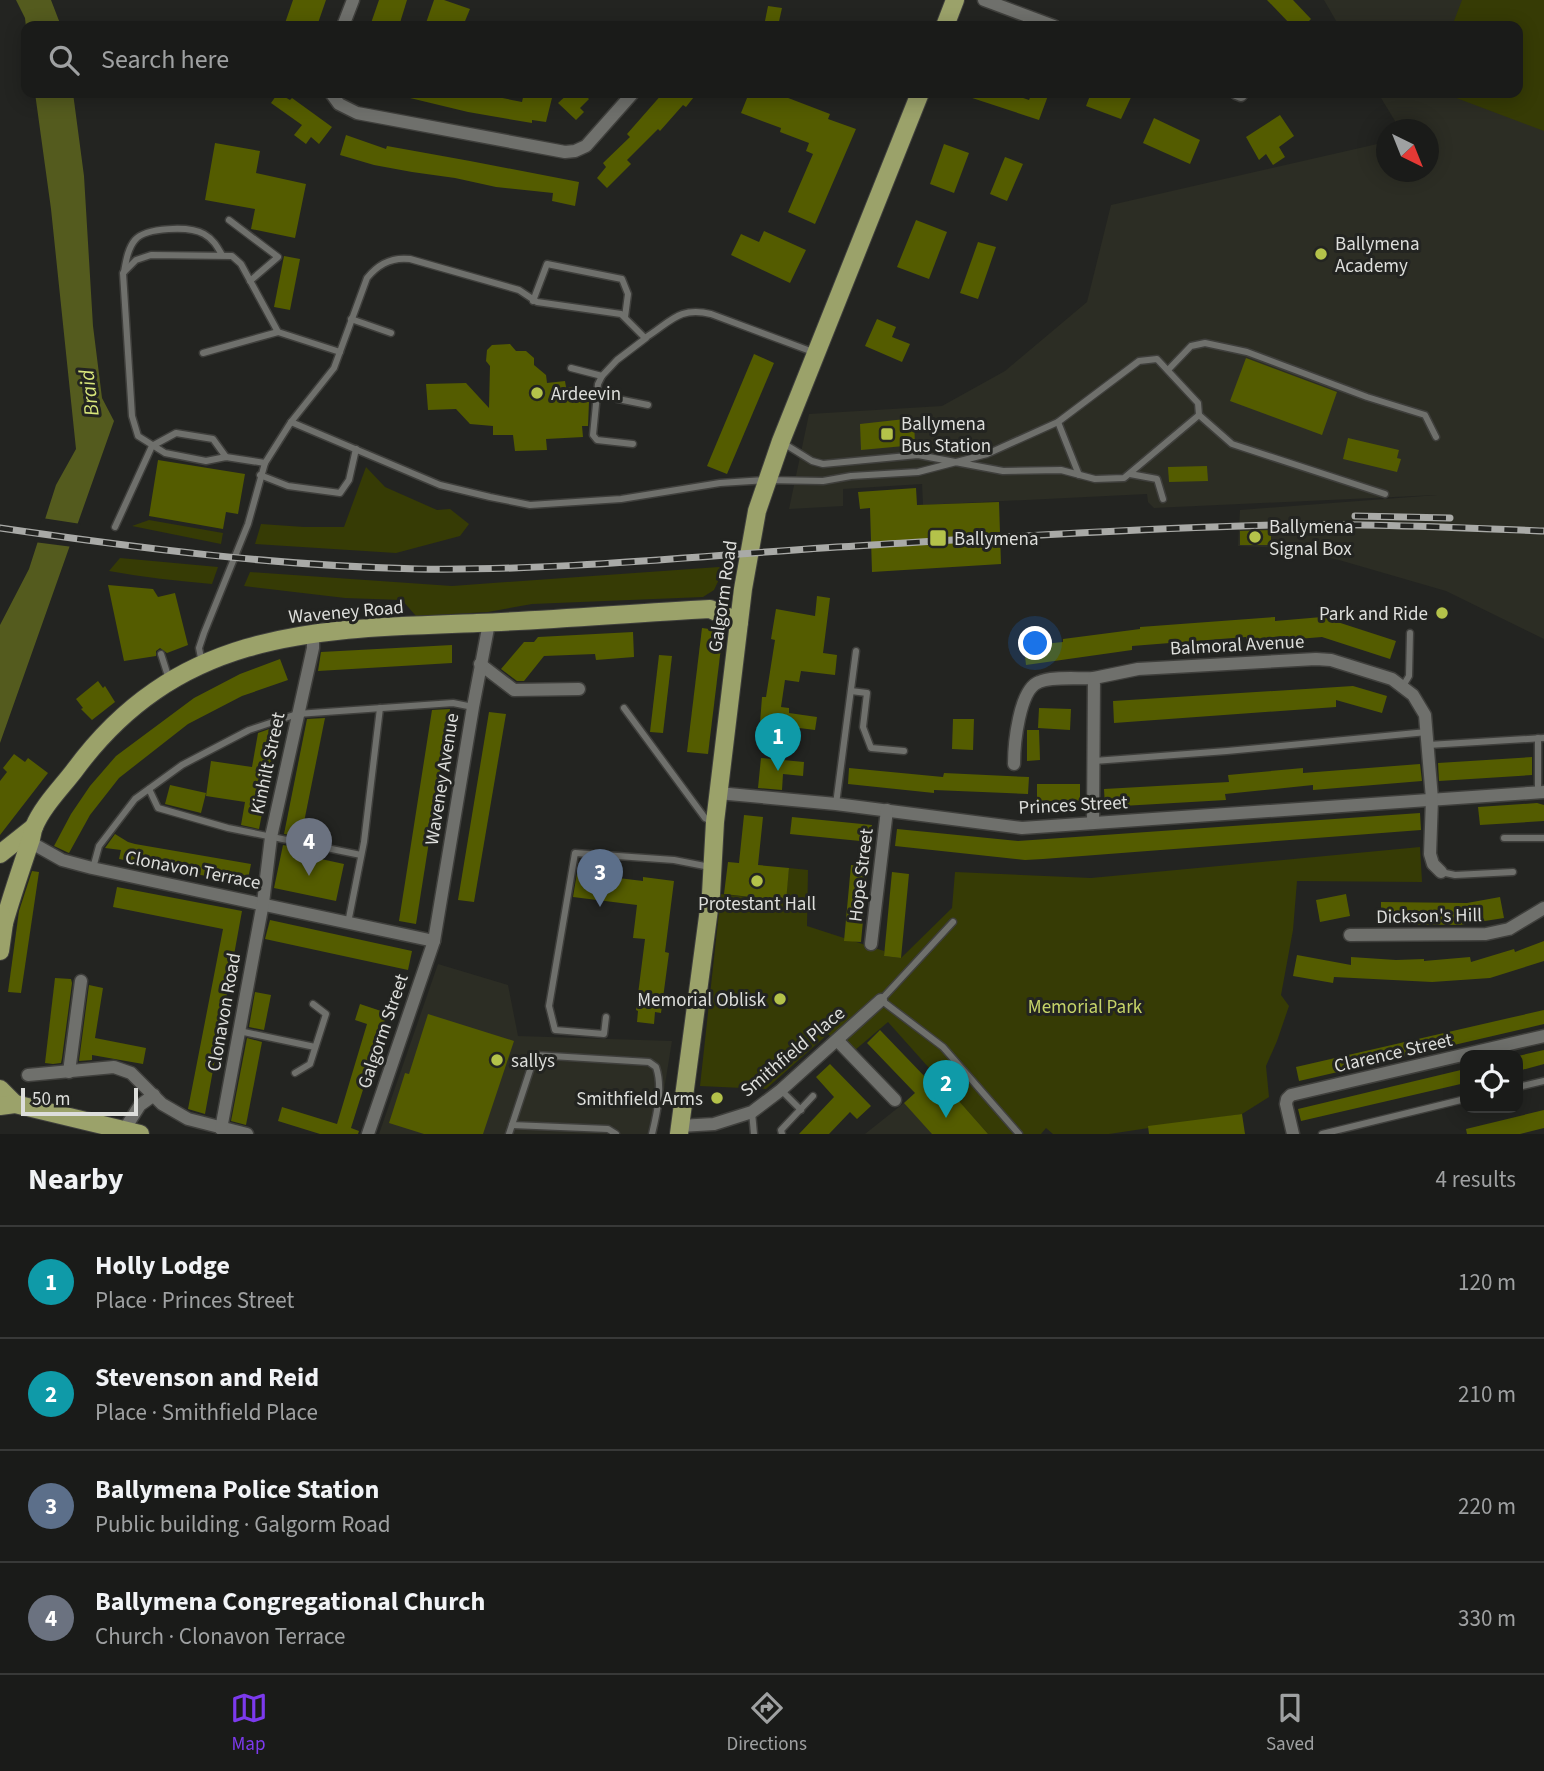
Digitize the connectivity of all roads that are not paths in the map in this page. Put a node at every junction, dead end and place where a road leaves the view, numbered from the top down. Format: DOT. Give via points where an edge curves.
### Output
graph roads {
  1 [pos="353,0"];
  2 [pos="955,0"];
  3 [pos="991,1"];
  4 [pos="346,21"];
  5 [pos="947,21"];
  6 [pos="1041,21"];
  7 [pos="335,98"];
  8 [pos="629,98"];
  9 [pos="918,98"];
  10 [pos="229,220"];
  11 [pos="222,255"];
  12 [pos="123,273"];
  13 [pos="250,281"];
  14 [pos="533,300"];
  15 [pos="625,317"];
  16 [pos="351,319"];
  17 [pos="278,332"];
  18 [pos="391,333"];
  19 [pos="647,337"];
  20 [pos="340,352"];
  21 [pos="204,353"];
  22 [pos="815,353"];
  23 [pos="571,368"];
  24 [pos="1168,370"];
  25 [pos="602,376"];
  26 [pos="598,395"];
  27 [pos="648,405"];
  28 [pos="1199,415"];
  29 [pos="291,422"];
  30 [pos="1058,422"];
  31 [pos="1436,437"];
  32 [pos="781,441"];
  33 [pos="633,444"];
  34 [pos="152,446"];
  35 [pos="356,449"];
  36 [pos="226,457"];
  37 [pos="950,462"];
  38 [pos="265,463"];
  39 [pos="1130,474"];
  40 [pos="260,475"];
  41 [pos="1080,475"];
  42 [pos="766,480"];
  43 [pos="1385,494"];
  44 [pos="1163,499"];
  45 [pos="115,527"];
  46 [pos="743,589"];
  47 [pos="710,608"];
  48 [pos="738,622"];
  49 [pos="489,623"];
  50 [pos="313,632"];
  51 [pos="1410,633"];
  52 [pos="856,652"];
  53 [pos="161,654"];
  54 [pos="480,663"];
  55 [pos="203,664"];
  56 [pos="1094,678"];
  57 [pos="169,681"];
  58 [pos="1403,686"];
  59 [pos="579,689"];
  60 [pos="850,691"];
  61 [pos="472,707"];
  62 [pos="380,708"];
  63 [pos="624,708"];
  64 [pos="297,714"];
  65 [pos="1428,738"];
  66 [pos="1541,738"];
  67 [pos="904,751"];
  68 [pos="1092,761"];
  69 [pos="1014,764"];
  70 [pos="149,789"];
  71 [pos="1541,792"];
  72 [pos="718,793"];
  73 [pos="1432,799"];
  74 [pos="836,804"];
  75 [pos="887,810"];
  76 [pos="715,822"];
  77 [pos="1093,823"];
  78 [pos="32,834"];
  79 [pos="271,838"];
  80 [pos="1504,838"];
  81 [pos="1544,838"];
  82 [pos="0,855"];
  83 [pos="361,855"];
  84 [pos="92,868"];
  85 [pos="712,868"];
  86 [pos="1441,872"];
  87 [pos="1513,872"];
  88 [pos="262,903"];
  89 [pos="1544,908"];
  90 [pos="2,916"];
  91 [pos="953,922"];
  92 [pos="348,923"];
  93 [pos="1350,935"];
  94 [pos="434,941"];
  95 [pos="871,944"];
  96 [pos="0,951"];
  97 [pos="81,981"];
  98 [pos="881,1000"];
  99 [pos="313,1004"];
  100 [pos="606,1017"];
  101 [pos="239,1031"];
  102 [pos="1544,1036"];
  103 [pos="838,1040"];
  104 [pos="315,1047"];
  105 [pos="69,1072"];
  106 [pos="295,1073"];
  107 [pos="27,1075"];
  108 [pos="1544,1081"];
  109 [pos="1523,1086"];
  110 [pos="0,1089"];
  111 [pos="781,1090"];
  112 [pos="153,1095"];
  113 [pos="813,1096"];
  114 [pos="895,1100"];
  115 [pos="1460,1101"];
  116 [pos="8,1105"];
  117 [pos="801,1110"];
  118 [pos="752,1112"];
  119 [pos="512,1125"];
  120 [pos="221,1129"];
  121 [pos="680,1130"];
  122 [pos="132,1132"];
  123 [pos="599,1132"];
  124 [pos="247,1134"];
  125 [pos="368,1134"];
  126 [pos="509,1134"];
  127 [pos="616,1134"];
  128 [pos="652,1134"];
  129 [pos="754,1134"];
  130 [pos="782,1134"];
  131 [pos="1019,1134"];
  132 [pos="1293,1134"];
  133 [pos="1322,1134"];
  1 -- 4 [label="street"];
  2 -- 5 [label="main road"];
  3 -- 6 [label="street"];
  7 -- 8 [label="street" via="357,113 565,152 586,146"];
  9 -- 22 [label="main road, Galgorm Road"];
  10 -- 13 [label="lane" via="278,257"];
  11 -- 12 [label="lane" via="151,255 136,260"];
  11 -- 12 [label="lane" via="200,231 156,229 134,240"];
  11 -- 13 [label="lane" via="235,257"];
  12 -- 34 [label="lane" via="132,416 138,436"];
  13 -- 17 [label="lane"];
  14 -- 15 [label="lane"];
  14 -- 15 [label="lane" via="547,264 622,279 628,294"];
  14 -- 16 [label="lane" via="519,290 398,257 367,278"];
  15 -- 19 [label="lane"];
  16 -- 18 [label="lane"];
  16 -- 20 [label="lane"];
  17 -- 20 [label="lane"];
  17 -- 21 [label="lane"];
  19 -- 22 [label="lane" via="663,323 694,310"];
  19 -- 25 [label="lane"];
  20 -- 29 [label="lane" via="330,374"];
  22 -- 32 [label="main road, Galgorm Road"];
  23 -- 25 [label="lane"];
  24 -- 28 [label="lane" via="1198,403"];
  24 -- 30 [label="lane" via="1157,359 1139,361"];
  24 -- 31 [label="lane" via="1191,346 1205,343 1247,352 1425,415"];
  25 -- 26 [label="lane"];
  26 -- 27 [label="lane"];
  26 -- 33 [label="lane" via="593,435 597,440"];
  28 -- 39 [label="lane"];
  28 -- 43 [label="lane" via="1232,444"];
  29 -- 35 [label="lane"];
  29 -- 38 [label="lane"];
  30 -- 37 [label="lane" via="987,454"];
  30 -- 41 [label="lane"];
  32 -- 37 [label="lane" via="823,464 918,456"];
  32 -- 42 [label="main road, Galgorm Road"];
  34 -- 36 [label="lane" via="206,461"];
  34 -- 36 [label="lane" via="176,433 191,434 213,439"];
  34 -- 45 [label="lane"];
  35 -- 40 [label="lane" via="349,480 340,493 288,486"];
  35 -- 42 [label="lane" via="440,485 530,505 621,499"];
  36 -- 38 [label="lane"];
  37 -- 41 [label="lane" via="1003,471 1061,470"];
  37 -- 42 [label="lane" via="918,472 823,481"];
  38 -- 40 [label="lane"];
  39 -- 41 [label="lane" via="1111,480"];
  39 -- 44 [label="lane" via="1157,479"];
  40 -- 55 [label="lane" via="248,524 199,648"];
  42 -- 46 [label="main road, Galgorm Road"];
  46 -- 47 [label="main road, Waveney Road"];
  46 -- 48 [label="main road, Galgorm Road"];
  47 -- 48 [label="main road"];
  47 -- 49 [label="main road, Waveney Road"];
  48 -- 72 [label="main road, Galgorm Road"];
  49 -- 50 [label="main road, Waveney Road"];
  49 -- 54 [label="street, Waveney Avenue"];
  50 -- 55 [label="main road, Waveney Road" via="253,645"];
  50 -- 64 [label="street, Kinhilt Street"];
  51 -- 58 [label="lane" via="1409,676"];
  52 -- 60 [label="lane"];
  53 -- 57 [label="lane"];
  54 -- 59 [label="street" via="514,690"];
  54 -- 61 [label="street, Waveney Avenue"];
  55 -- 57 [label="main road, Waveney Road"];
  56 -- 58 [label="street, Balmoral Avenue" via="1138,669 1316,659 1374,672"];
  56 -- 68 [label="street"];
  56 -- 69 [label="street, Balmoral Avenue" via="1042,680 1029,689"];
  57 -- 78 [label="main road, Waveney Road" via="96,740"];
  58 -- 65 [label="street, Balmoral Avenue" via="1425,715"];
  60 -- 67 [label="lane" via="867,694 863,727 871,748"];
  60 -- 74 [label="lane"];
  61 -- 62 [label="lane" via="453,703"];
  61 -- 94 [label="street, Waveney Avenue"];
  62 -- 64 [label="lane"];
  62 -- 83 [label="lane"];
  63 -- 76 [label="lane" via="705,818"];
  64 -- 70 [label="lane" via="250,730 182,765"];
  64 -- 79 [label="street, Kinhilt Street"];
  65 -- 66 [label="lane"];
  65 -- 68 [label="lane"];
  65 -- 73 [label="street, Balmoral Avenue"];
  66 -- 71 [label="lane"];
  68 -- 77 [label="street"];
  70 -- 79 [label="lane" via="158,808"];
  70 -- 84 [label="lane" via="109,830"];
  71 -- 73 [label="street, Princes Street"];
  72 -- 74 [label="street, Princes Street"];
  72 -- 76 [label="main road, Galgorm Road"];
  73 -- 77 [label="street, Princes Street"];
  73 -- 86 [label="street, Balmoral Avenue" via="1430,854"];
  74 -- 75 [label="street, Princes Street"];
  75 -- 77 [label="street, Princes Street" via="1022,828"];
  75 -- 95 [label="street, Hope Street"];
  76 -- 85 [label="main road, Galgorm Road"];
  78 -- 82 [label="main road"];
  78 -- 84 [label="street, Clonavon Terrace" via="62,860"];
  78 -- 90 [label="main road, Waveney Road"];
  79 -- 83 [label="lane"];
  79 -- 88 [label="street, Kinhilt Street"];
  80 -- 81 [label="lane"];
  83 -- 92 [label="lane"];
  84 -- 88 [label="street, Clonavon Terrace"];
  85 -- 100 [label="lane" via="674,860 575,853 549,1006 555,1030 604,1034"];
  85 -- 121 [label="main road, Galgorm Road"];
  86 -- 87 [label="lane"];
  88 -- 92 [label="street, Clonavon Terrace"];
  88 -- 101 [label="street, Clonavon Road"];
  89 -- 93 [label="street, Dickson's Hill" via="1509,929 1486,934"];
  90 -- 96 [label="main road, Waveney Road"];
  91 -- 98 [label="lane"];
  92 -- 94 [label="street, Clonavon Terrace"];
  94 -- 125 [label="street, Galgorm Street"];
  97 -- 105 [label="street"];
  98 -- 103 [label="street, Smithfield Place"];
  98 -- 131 [label="lane" via="943,1046"];
  99 -- 104 [label="lane" via="326,1014"];
  101 -- 104 [label="lane"];
  101 -- 120 [label="street, Clonavon Road"];
  102 -- 132 [label="street, Clarence Street" via="1291,1095 1286,1104"];
  103 -- 111 [label="street, Smithfield Place"];
  103 -- 114 [label="street"];
  104 -- 106 [label="lane" via="310,1064"];
  105 -- 107 [label="street"];
  105 -- 112 [label="street" via="114,1067 131,1073"];
  108 -- 109 [label="lane"];
  110 -- 116 [label="main road"];
  111 -- 117 [label="lane"];
  111 -- 118 [label="street, Smithfield Place"];
  112 -- 120 [label="street" via="188,1119"];
  112 -- 122 [label="street" via="140,1105"];
  113 -- 117 [label="lane"];
  115 -- 133 [label="lane"];
  116 -- 122 [label="main road"];
  117 -- 130 [label="lane"];
  118 -- 121 [label="street, Smithfield Place"];
  118 -- 129 [label="lane"];
  119 -- 123 [label="lane"];
  119 -- 126 [label="lane"];
  119 -- 128 [label="lane" via="535,1055 649,1062 656,1067 658,1082"];
  120 -- 124 [label="street"];
  123 -- 127 [label="lane" via="608,1129"];
}
